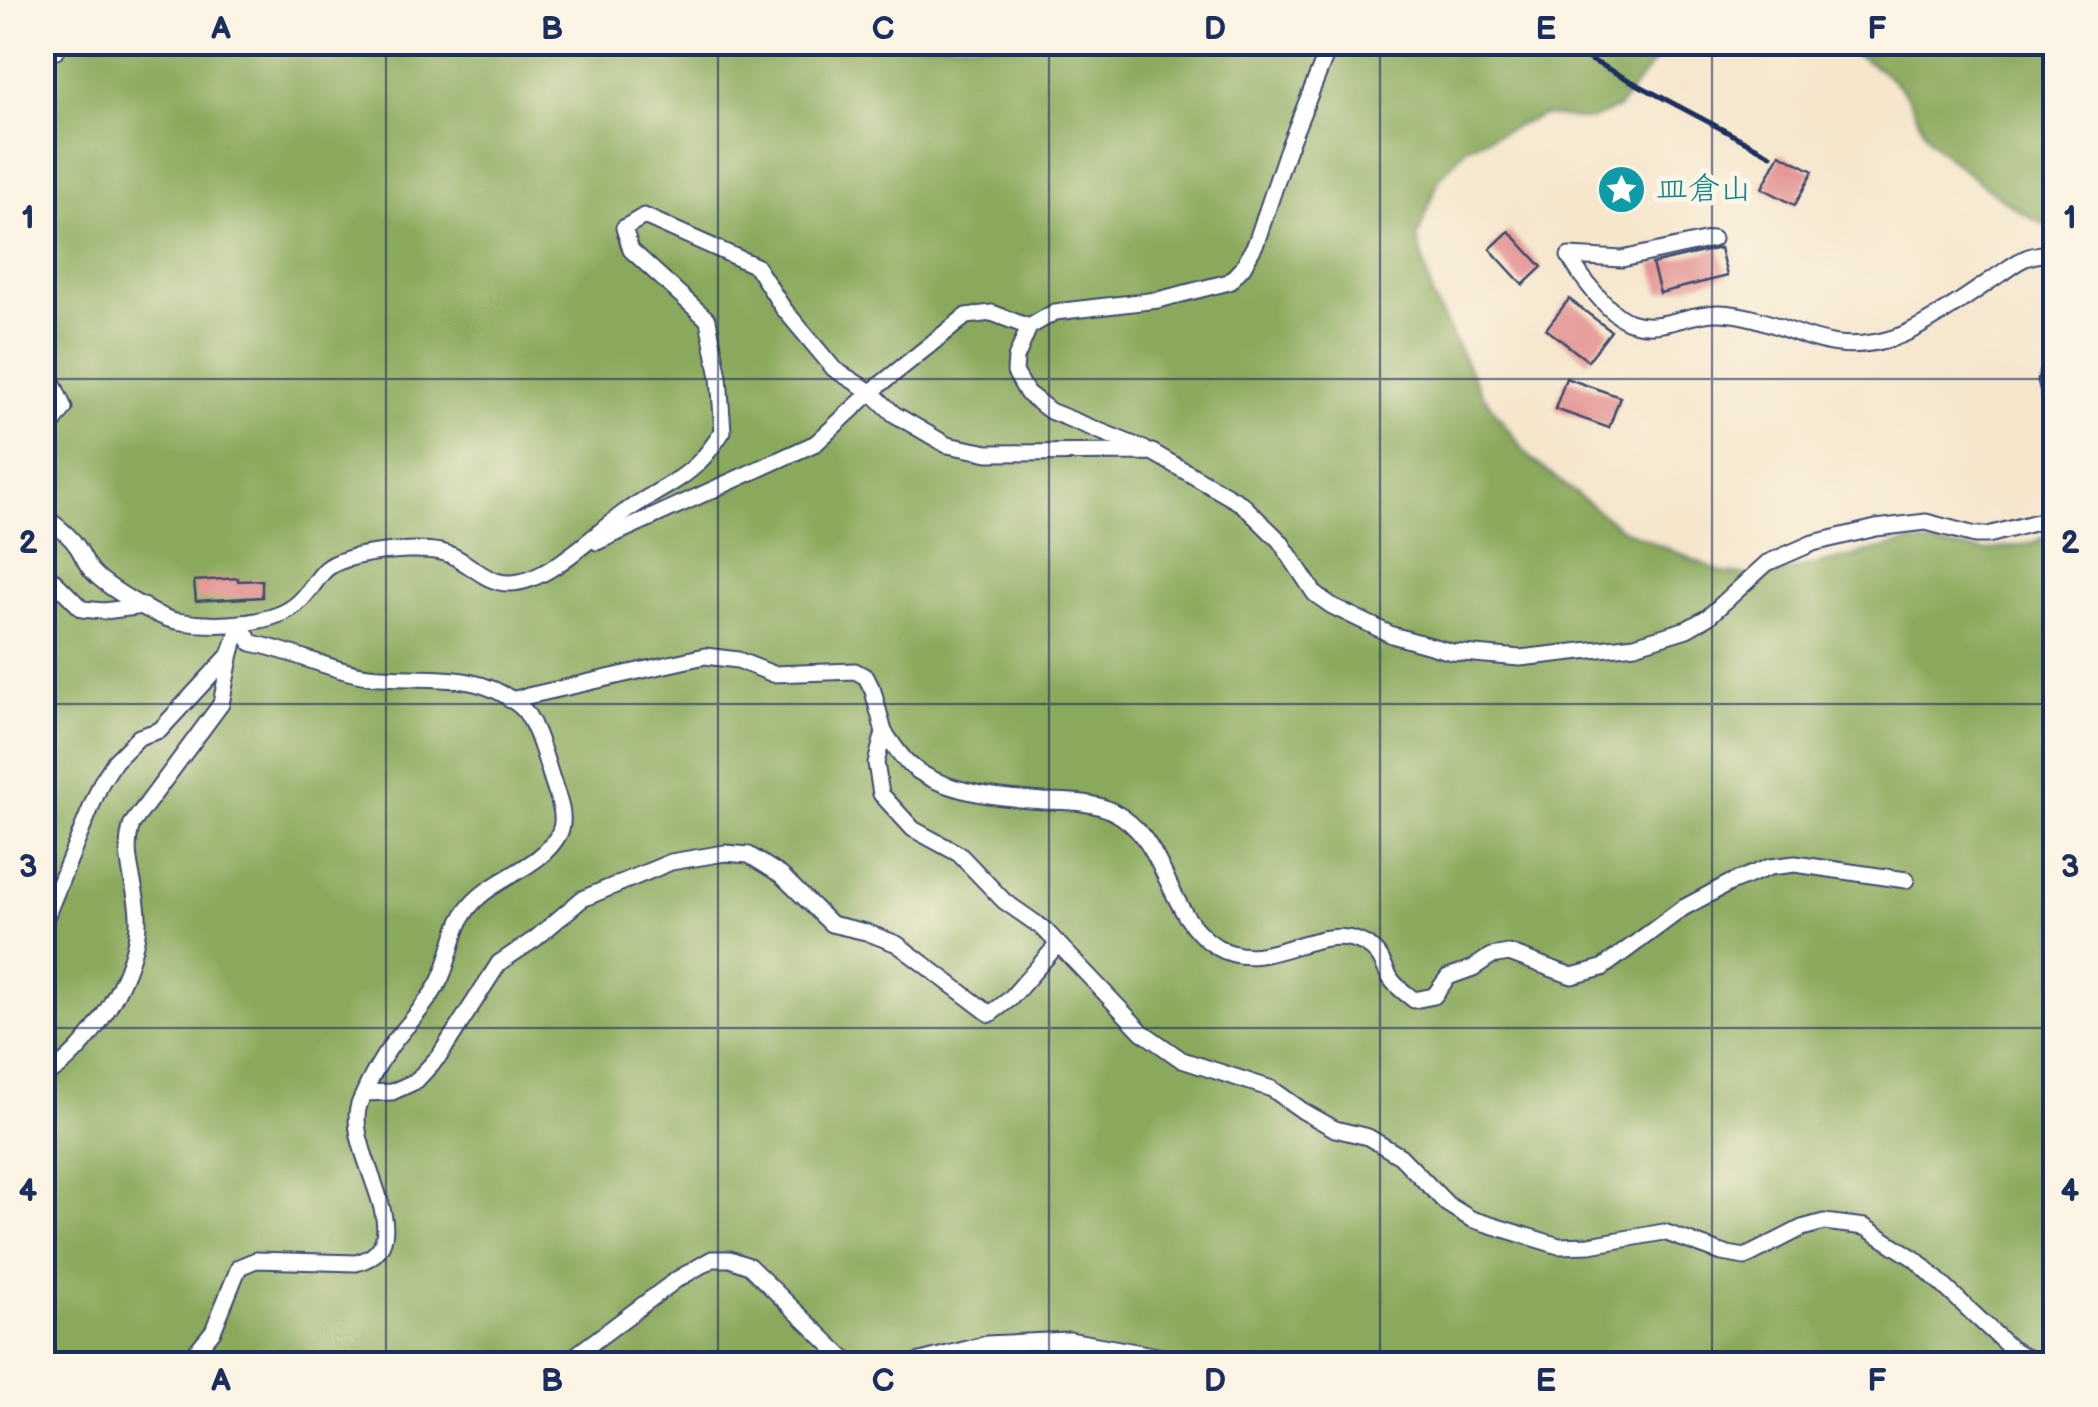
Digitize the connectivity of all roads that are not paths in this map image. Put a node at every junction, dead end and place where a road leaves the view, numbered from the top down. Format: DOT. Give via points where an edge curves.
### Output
graph roads {
  1 [pos="61,42"];
  2 [pos="1331,42"];
  3 [pos="42,52"];
  4 [pos="1712,239"];
  5 [pos="2056,252"];
  6 [pos="1029,328"];
  7 [pos="2056,354"];
  8 [pos="42,359"];
  9 [pos="871,392"];
  10 [pos="2056,419"];
  11 [pos="42,422"];
  12 [pos="1152,452"];
  13 [pos="42,514"];
  14 [pos="2056,517"];
  15 [pos="575,552"];
  16 [pos="42,569"];
  17 [pos="144,606"];
  18 [pos="240,624"];
  19 [pos="231,653"];
  20 [pos="510,700"];
  21 [pos="884,732"];
  22 [pos="1906,880"];
  23 [pos="42,927"];
  24 [pos="1058,944"];
  25 [pos="42,1078"];
  26 [pos="365,1093"];
  27 [pos="186,1364"];
  28 [pos="564,1364"];
  29 [pos="850,1364"];
  30 [pos="909,1364"];
  31 [pos="1202,1364"];
  32 [pos="2038,1364"];
  1 -- 3 [label="street" via="56,51"];
  2 -- 6 [label="street" via="1256,243 1229,282 1158,300 1055,312"];
  4 -- 5 [label="street" via="1622,259 1570,256 1580,277 1626,321 1659,327 1688,316 1740,315 1809,340 1862,344 1898,337 2025,258"];
  6 -- 9 [label="street" via="992,313 966,316"];
  6 -- 12 [label="street" via="1016,372 1038,404"];
  7 -- 10 [label="street" via="2046,380"];
  8 -- 11 [label="street" via="64,408 48,430"];
  9 -- 12 [label="street" via="947,445 988,452"];
  9 -- 15 [label="street" via="816,443"];
  9 -- 15 [label="street" via="834,370 756,266 644,216 624,228 631,250 708,320 723,431 698,464"];
  12 -- 14 [label="street" via="1242,504 1332,606 1392,635 1452,652 1520,658 1635,645 1686,629 1767,563 1813,543 1926,522 1988,535"];
  13 -- 17 [label="street" via="74,542 92,572"];
  15 -- 18 [label="street" via="510,583 434,551 358,556 332,564 282,613"];
  16 -- 17 [label="street" via="82,610"];
  17 -- 18 [label="street" via="171,620"];
  18 -- 19 [label="street"];
  18 -- 20 [label="street" via="251,643 364,675 449,677 491,687"];
  19 -- 23 [label="street" via="160,730 139,737 115,761"];
  19 -- 25 [label="street" via="221,704 132,824 126,843 138,929 126,978 84,1041"];
  20 -- 21 [label="street" via="705,656 773,674 855,672 874,691"];
  20 -- 26 [label="street" via="523,708 541,746 561,808 561,831 547,851 469,907 440,980"];
  21 -- 22 [label="street" via="909,764 955,790 1083,803 1132,824 1152,847 1186,919 1218,948 1263,955 1323,935 1360,941 1379,953 1392,982 1414,1000 1434,996 1448,977 1510,952 1572,976 1602,968 1683,908 1770,867 1795,864"];
  21 -- 24 [label="street" via="876,764 881,794 912,828 959,854"];
  24 -- 26 [label="street" via="990,1014 897,944 831,924 781,875 748,855 725,852 671,862 582,899 499,963 416,1082"];
  24 -- 32 [label="street" via="1142,1032 1182,1060 1272,1089 1303,1112 1368,1137 1471,1218 1559,1246 1664,1232 1745,1257 1824,1222 1864,1228 1915,1259 2010,1348"];
  26 -- 27 [label="street" via="356,1136 379,1198 384,1244 356,1262 256,1260 239,1267 213,1330"];
  28 -- 29 [label="street" via="712,1259 749,1266"];
  30 -- 31 [label="street" via="987,1344 1069,1340"];
}
